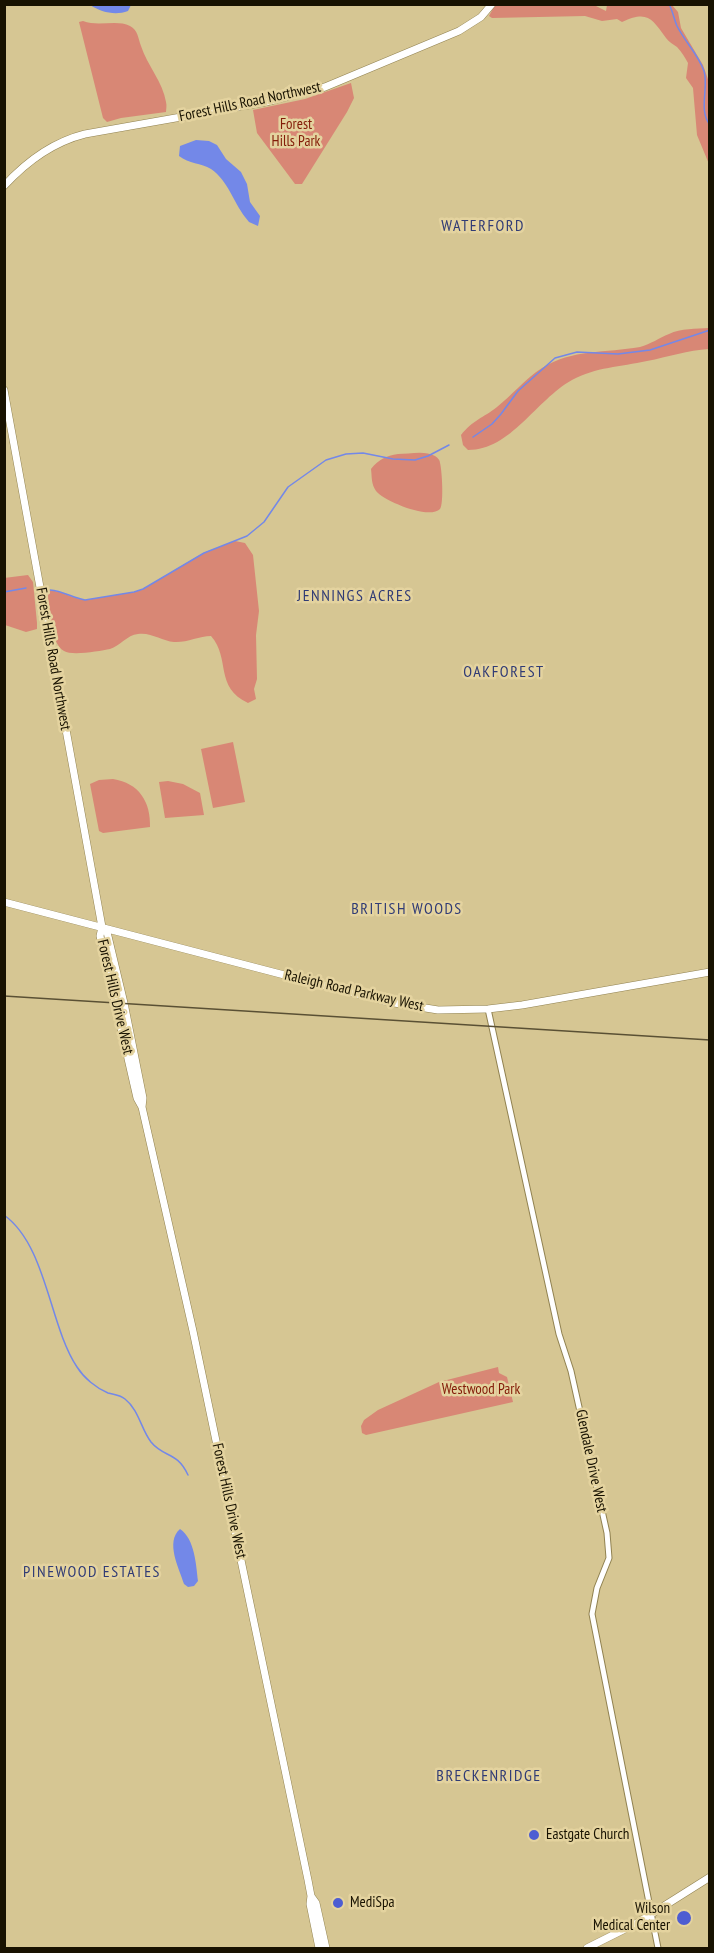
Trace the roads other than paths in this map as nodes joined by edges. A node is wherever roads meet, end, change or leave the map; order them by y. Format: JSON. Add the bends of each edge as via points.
{"nodes":[{"id":1,"x":492,"y":4,"type":"edge"},
{"id":2,"x":4,"y":186,"type":"edge"},
{"id":3,"x":4,"y":390,"type":"edge"},
{"id":4,"x":4,"y":902,"type":"edge"},
{"id":5,"x":102,"y":927,"type":"junction"},
{"id":6,"x":710,"y":972,"type":"edge"},
{"id":7,"x":488,"y":1009,"type":"junction"},
{"id":8,"x":710,"y":1877,"type":"edge"},
{"id":9,"x":311,"y":1896,"type":"junction"},
{"id":10,"x":651,"y":1914,"type":"junction"},
{"id":11,"x":319,"y":1948,"type":"edge"},
{"id":12,"x":326,"y":1948,"type":"edge"},
{"id":13,"x":587,"y":1948,"type":"edge"},
{"id":14,"x":657,"y":1948,"type":"edge"}],
"edges":[{"from":1,"to":2,"type":"main road","name":"Forest Hills Road Northwest","via":[[459,31],[325,87],[66,140],[32,160]]},
{"from":3,"to":5,"type":"main road","name":"Forest Hills Road Northwest"},
{"from":4,"to":5,"type":"main road","name":"Raleigh Road Parkway West"},
{"from":5,"to":7,"type":"main road","name":"Raleigh Road Parkway West","via":[[388,1002],[438,1010]]},
{"from":5,"to":9,"type":"main road","name":"Forest Hills Drive West","via":[[100,936],[193,1331]]},
{"from":6,"to":7,"type":"main road","name":"Raleigh Road Parkway West"},
{"from":7,"to":10,"type":"street","name":"Glendale Drive West","via":[[606,1533],[609,1558],[592,1614]]},
{"from":8,"to":10,"type":"main road"},
{"from":9,"to":11,"type":"main road","name":"Forest Hills Drive West"},
{"from":9,"to":12,"type":"main road","name":"Forest Hills Drive West"},
{"from":10,"to":13,"type":"main road"},
{"from":10,"to":14,"type":"street","name":"Glendale Drive West"}]}
